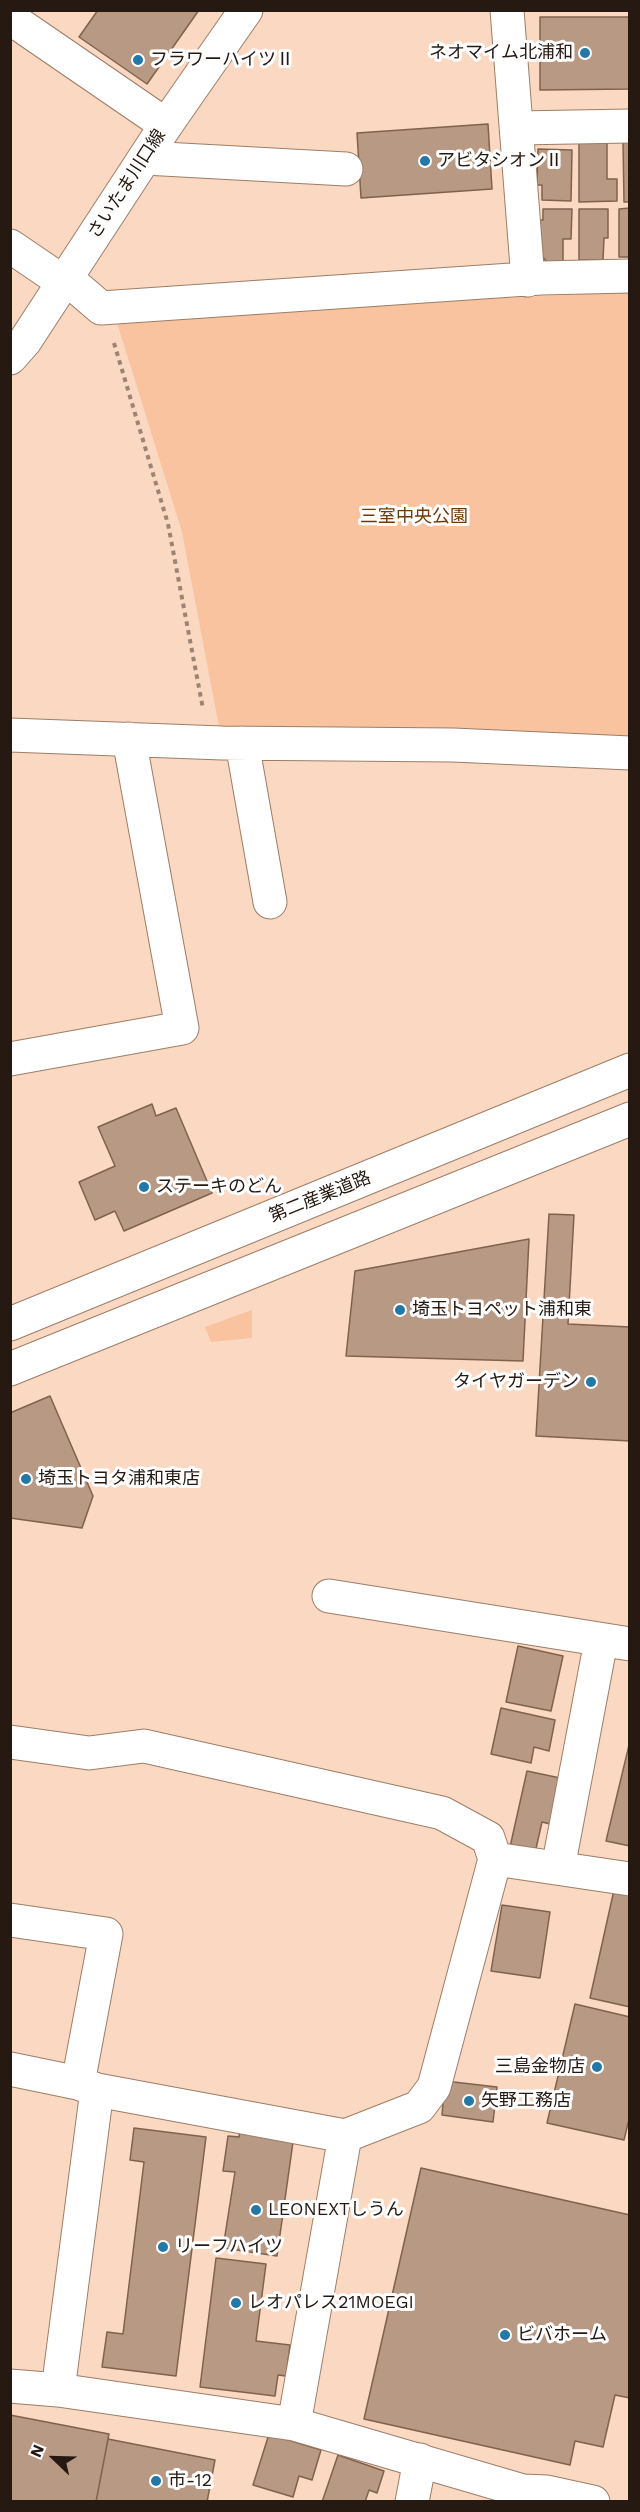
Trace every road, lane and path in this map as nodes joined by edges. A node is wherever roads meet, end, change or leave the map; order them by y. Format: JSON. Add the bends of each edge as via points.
{"nodes":[{"id":1,"x":246,"y":10,"type":"edge"},
{"id":2,"x":507,"y":10,"type":"edge"},
{"id":3,"x":10,"y":18,"type":"edge"},
{"id":4,"x":166,"y":125,"type":"junction"},
{"id":5,"x":630,"y":126,"type":"edge"},
{"id":6,"x":517,"y":128,"type":"junction"},
{"id":7,"x":145,"y":159,"type":"junction"},
{"id":8,"x":346,"y":169,"type":"dead end"},
{"id":9,"x":10,"y":246,"type":"edge"},
{"id":10,"x":630,"y":276,"type":"edge"},
{"id":11,"x":64,"y":280,"type":"junction"},
{"id":12,"x":528,"y":280,"type":"junction"},
{"id":13,"x":104,"y":308,"type":"junction"},
{"id":14,"x":10,"y":358,"type":"edge"},
{"id":15,"x":10,"y":735,"type":"edge"},
{"id":16,"x":129,"y":740,"type":"junction"},
{"id":17,"x":209,"y":742,"type":"junction"},
{"id":18,"x":242,"y":743,"type":"junction"},
{"id":19,"x":630,"y":753,"type":"edge"},
{"id":20,"x":270,"y":902,"type":"dead end"},
{"id":21,"x":10,"y":1059,"type":"edge"},
{"id":22,"x":630,"y":1070,"type":"edge"},
{"id":23,"x":630,"y":1119,"type":"edge"},
{"id":24,"x":10,"y":1324,"type":"edge"},
{"id":25,"x":10,"y":1370,"type":"edge"},
{"id":26,"x":330,"y":1596,"type":"dead end"},
{"id":27,"x":615,"y":1642,"type":"edge"},
{"id":28,"x":10,"y":1742,"type":"edge"},
{"id":29,"x":495,"y":1860,"type":"junction"},
{"id":30,"x":558,"y":1868,"type":"junction"},
{"id":31,"x":630,"y":1879,"type":"edge"},
{"id":32,"x":10,"y":1920,"type":"edge"},
{"id":33,"x":10,"y":2069,"type":"edge"},
{"id":34,"x":88,"y":2087,"type":"junction"},
{"id":35,"x":345,"y":2136,"type":"junction"},
{"id":36,"x":10,"y":2386,"type":"edge"},
{"id":37,"x":58,"y":2390,"type":"junction"},
{"id":38,"x":294,"y":2424,"type":"junction"},
{"id":39,"x":420,"y":2460,"type":"junction"},
{"id":40,"x":412,"y":2502,"type":"edge"},
{"id":41,"x":593,"y":2502,"type":"edge"}],
"edges":[{"from":1,"to":4,"type":"street","name":"さいたま川口線"},
{"from":2,"to":6,"type":"street"},
{"from":3,"to":4,"type":"street"},
{"from":4,"to":7,"type":"street","name":"さいたま川口線"},
{"from":5,"to":6,"type":"street"},
{"from":6,"to":12,"type":"street"},
{"from":7,"to":8,"type":"street"},
{"from":7,"to":11,"type":"street","name":"さいたま川口線"},
{"from":9,"to":11,"type":"street"},
{"from":10,"to":12,"type":"street"},
{"from":11,"to":13,"type":"street"},
{"from":11,"to":14,"type":"street","name":"さいたま川口線"},
{"from":12,"to":13,"type":"street"},
{"from":13,"to":17,"type":"path","via":[[168,524]]},
{"from":15,"to":16,"type":"street"},
{"from":16,"to":17,"type":"street"},
{"from":16,"to":21,"type":"street","via":[[182,1028]]},
{"from":17,"to":18,"type":"street"},
{"from":18,"to":19,"type":"street","via":[[453,745]]},
{"from":18,"to":20,"type":"street"},
{"from":22,"to":24,"type":"street","name":"第二産業道路"},
{"from":23,"to":25,"type":"street"},
{"from":26,"to":27,"type":"street"},
{"from":27,"to":30,"type":"street"},
{"from":28,"to":29,"type":"street","via":[[89,1753],[144,1746],[442,1813],[489,1838]]},
{"from":29,"to":30,"type":"street"},
{"from":29,"to":35,"type":"street","via":[[434,2087],[419,2107]]},
{"from":30,"to":31,"type":"street"},
{"from":32,"to":34,"type":"street","via":[[106,1934]]},
{"from":33,"to":34,"type":"street"},
{"from":34,"to":35,"type":"street"},
{"from":34,"to":37,"type":"street"},
{"from":35,"to":38,"type":"street"},
{"from":36,"to":37,"type":"street"},
{"from":37,"to":38,"type":"street"},
{"from":38,"to":39,"type":"street"},
{"from":39,"to":40,"type":"street"},
{"from":39,"to":41,"type":"street","via":[[523,2491]]}]}
